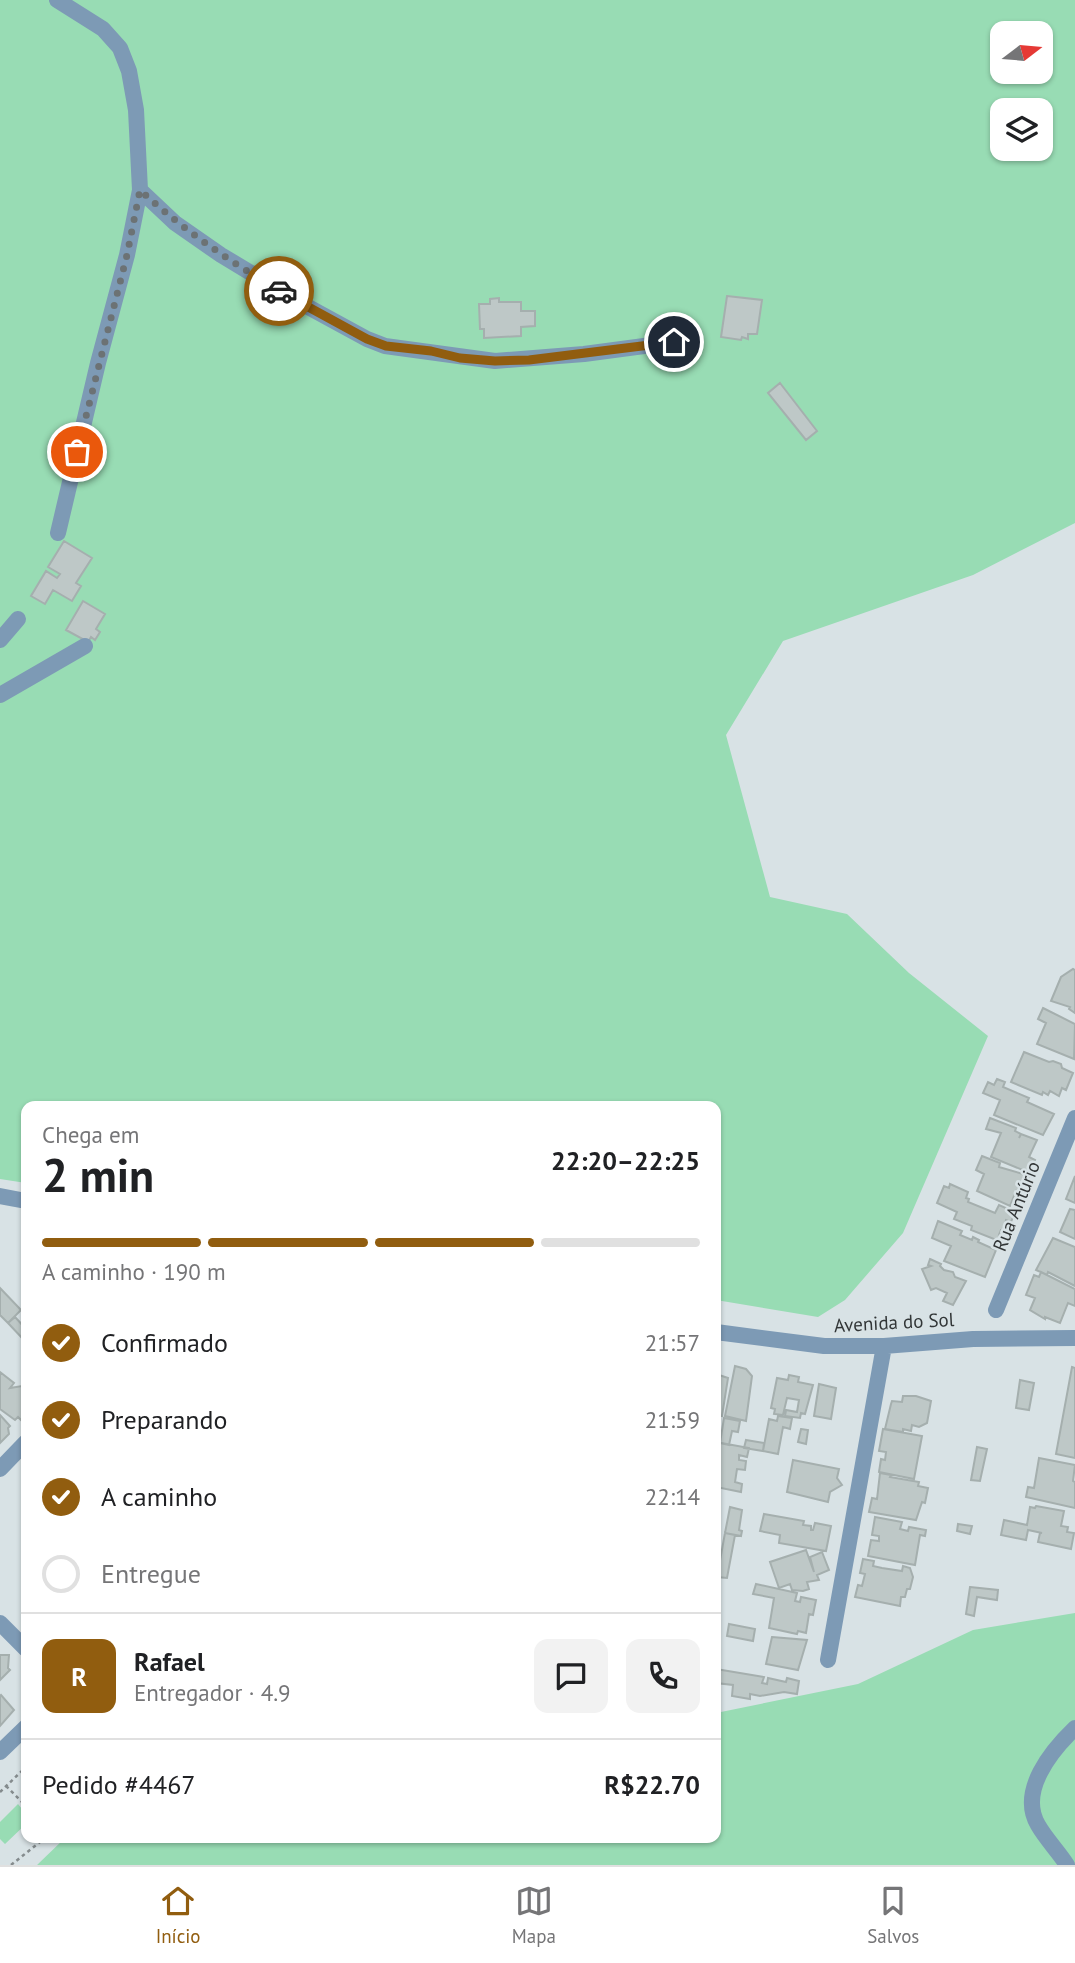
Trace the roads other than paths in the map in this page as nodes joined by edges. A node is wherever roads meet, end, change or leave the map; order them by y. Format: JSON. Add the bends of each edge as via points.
{"nodes":[{"id":1,"x":57,"y":0,"type":"edge"},
{"id":2,"x":140,"y":190,"type":"junction"},
{"id":3,"x":674,"y":342,"type":"dead end"},
{"id":4,"x":58,"y":533,"type":"dead end"},
{"id":5,"x":18,"y":619,"type":"dead end"},
{"id":6,"x":0,"y":640,"type":"edge"},
{"id":7,"x":85,"y":646,"type":"dead end"},
{"id":8,"x":0,"y":695,"type":"edge"},
{"id":9,"x":1075,"y":1118,"type":"edge"},
{"id":10,"x":0,"y":1196,"type":"edge"},
{"id":11,"x":21,"y":1200,"type":"edge"},
{"id":12,"x":996,"y":1310,"type":"dead end"},
{"id":13,"x":721,"y":1333,"type":"edge"},
{"id":14,"x":1075,"y":1338,"type":"edge"},
{"id":15,"x":884,"y":1346,"type":"junction"},
{"id":16,"x":21,"y":1447,"type":"edge"},
{"id":17,"x":0,"y":1469,"type":"edge"},
{"id":18,"x":0,"y":1623,"type":"edge"},
{"id":19,"x":21,"y":1644,"type":"edge"},
{"id":20,"x":828,"y":1660,"type":"dead end"},
{"id":21,"x":1075,"y":1728,"type":"edge"},
{"id":22,"x":21,"y":1732,"type":"edge"},
{"id":23,"x":0,"y":1752,"type":"edge"},
{"id":24,"x":1067,"y":1865,"type":"edge"}],
"edges":[{"from":1,"to":2,"type":"street","via":[[103,29],[120,48],[136,110]]},
{"from":2,"to":3,"type":"street","via":[[221,255],[386,346],[495,361]]},
{"from":2,"to":4,"type":"street"},
{"from":5,"to":6,"type":"street"},
{"from":7,"to":8,"type":"street"},
{"from":9,"to":12,"type":"street","name":"Rua Antúrio"},
{"from":10,"to":11,"type":"street"},
{"from":13,"to":15,"type":"street","name":"Avenida do Sol","via":[[824,1346]]},
{"from":14,"to":15,"type":"street","name":"Avenida do Sol"},
{"from":15,"to":20,"type":"street"},
{"from":16,"to":17,"type":"street"},
{"from":18,"to":19,"type":"street"},
{"from":21,"to":24,"type":"street","via":[[1057,1745],[1033,1795],[1037,1823]]},
{"from":22,"to":23,"type":"street"}]}
